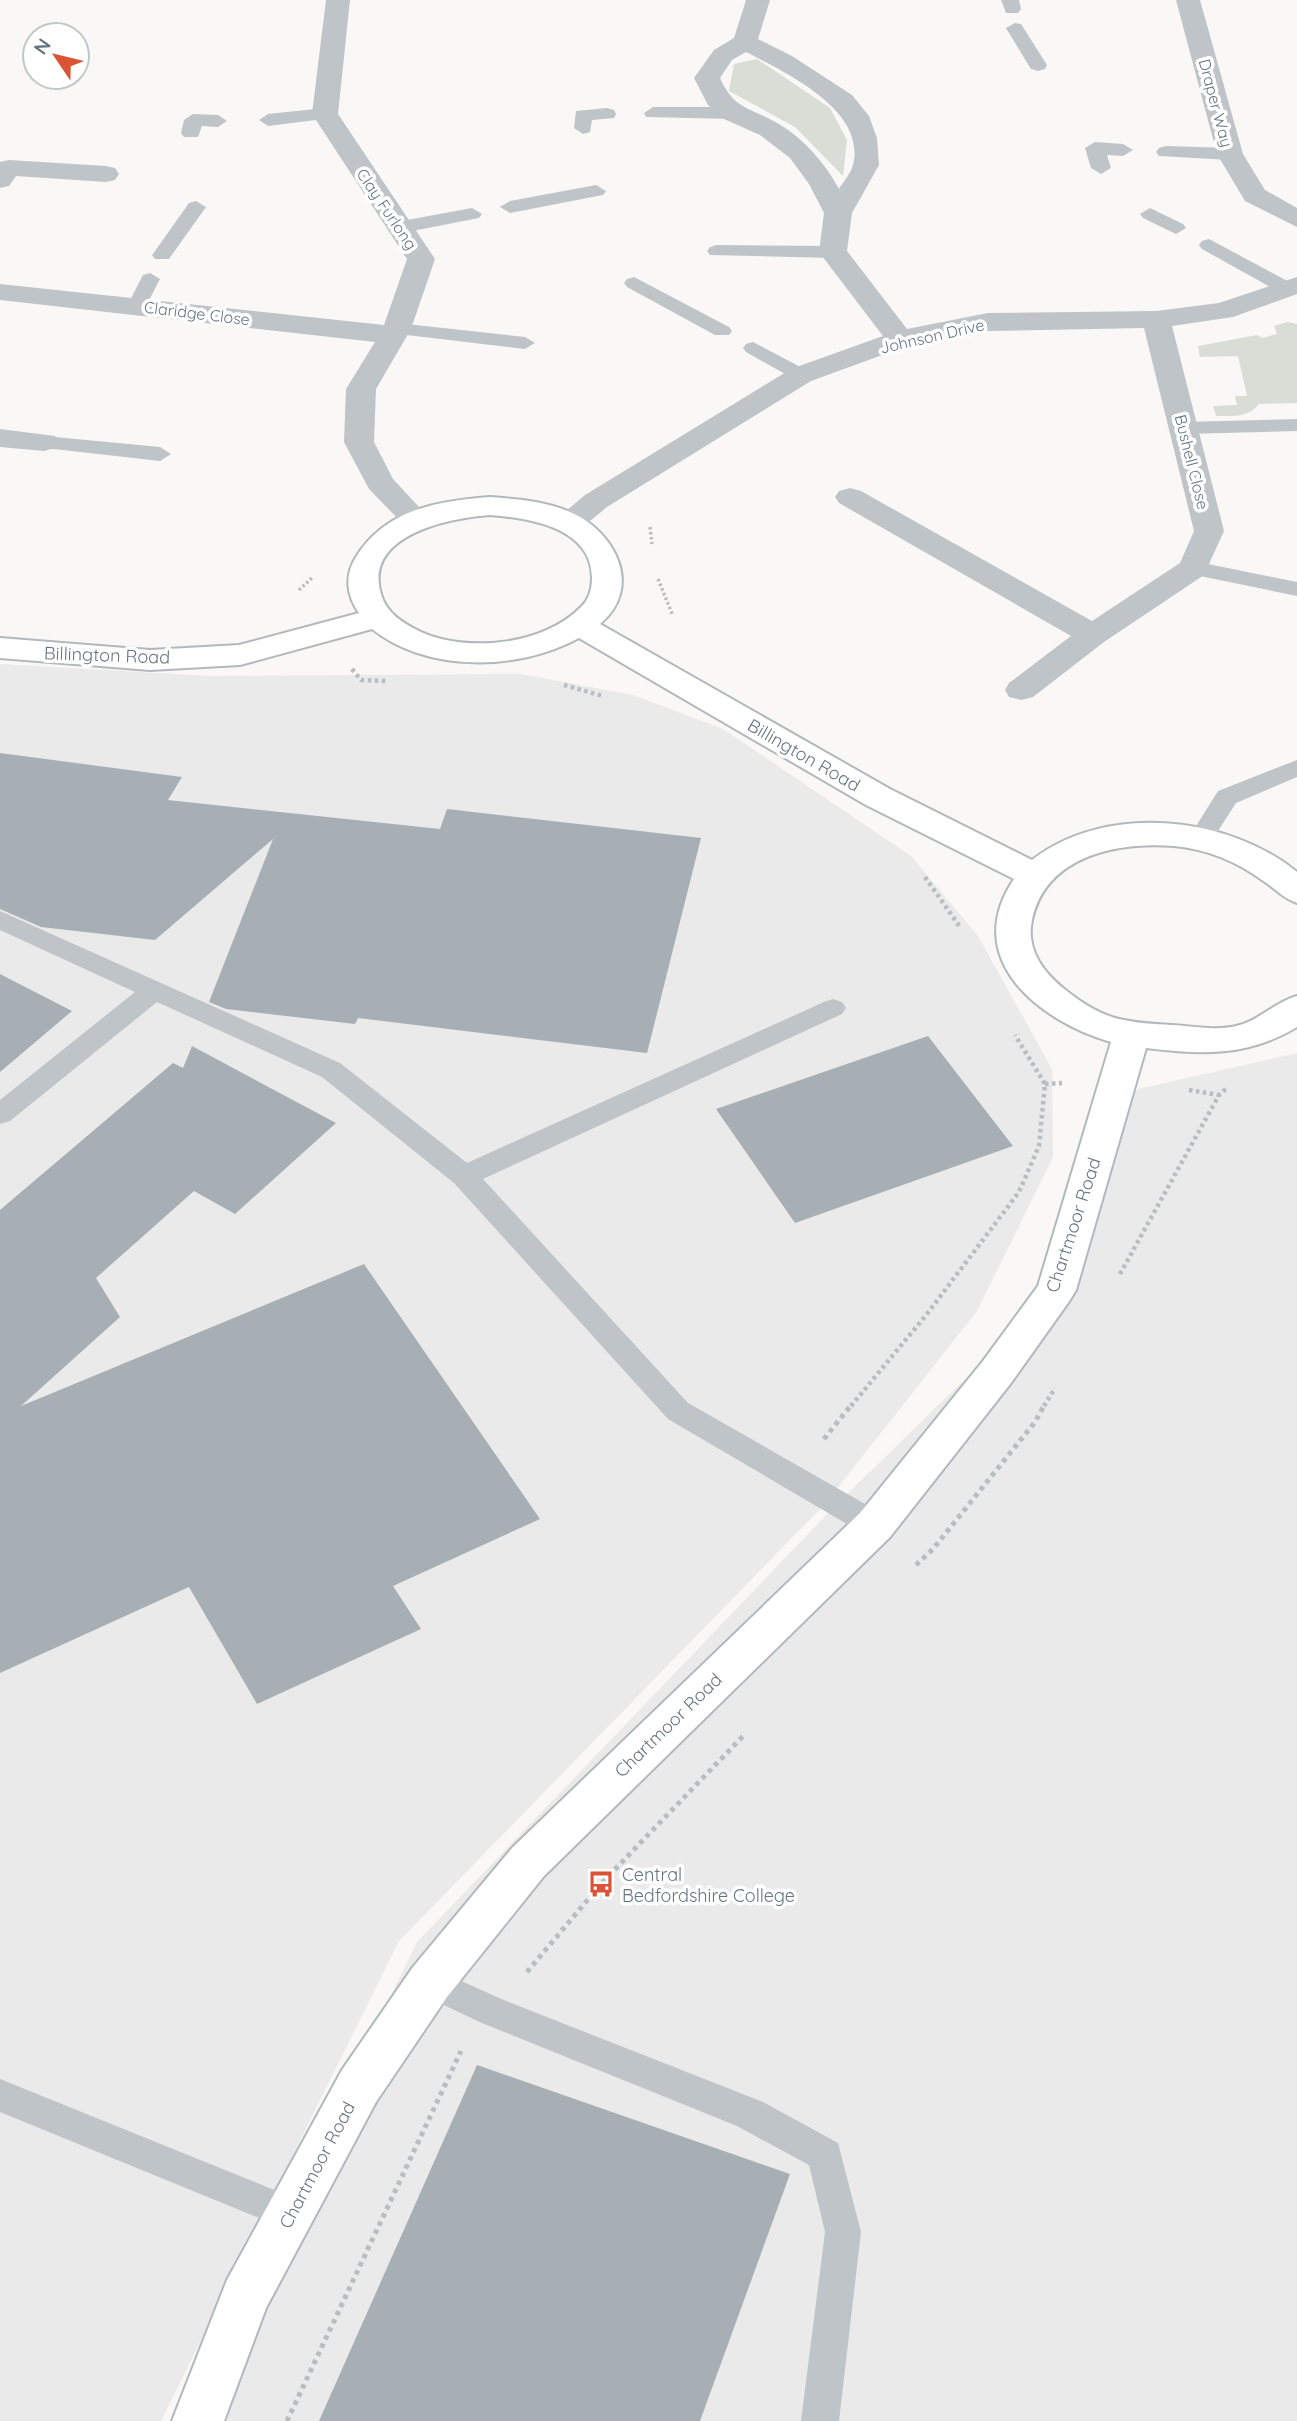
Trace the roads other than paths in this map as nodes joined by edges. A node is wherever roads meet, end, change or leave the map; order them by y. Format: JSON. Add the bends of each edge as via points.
{"nodes":[{"id":1,"x":338,"y":0,"type":"edge"},
{"id":2,"x":758,"y":0,"type":"edge"},
{"id":3,"x":1188,"y":0,"type":"edge"},
{"id":4,"x":1015,"y":28,"type":"dead end"},
{"id":5,"x":745,"y":42,"type":"junction"},
{"id":6,"x":1038,"y":65,"type":"dead end"},
{"id":7,"x":653,"y":113,"type":"dead end"},
{"id":8,"x":733,"y":113,"type":"junction"},
{"id":9,"x":325,"y":114,"type":"junction"},
{"id":10,"x":607,"y":114,"type":"dead end"},
{"id":11,"x":268,"y":120,"type":"dead end"},
{"id":12,"x":218,"y":121,"type":"dead end"},
{"id":13,"x":583,"y":128,"type":"dead end"},
{"id":14,"x":191,"y":133,"type":"dead end"},
{"id":15,"x":1123,"y":150,"type":"dead end"},
{"id":16,"x":1166,"y":152,"type":"dead end"},
{"id":17,"x":1230,"y":155,"type":"junction"},
{"id":18,"x":1101,"y":168,"type":"dead end"},
{"id":19,"x":107,"y":174,"type":"dead end"},
{"id":20,"x":0,"y":180,"type":"edge"},
{"id":21,"x":596,"y":191,"type":"dead end"},
{"id":22,"x":196,"y":206,"type":"dead end"},
{"id":23,"x":510,"y":207,"type":"dead end"},
{"id":24,"x":838,"y":213,"type":"junction"},
{"id":25,"x":472,"y":214,"type":"dead end"},
{"id":26,"x":1150,"y":214,"type":"dead end"},
{"id":27,"x":1297,"y":219,"type":"edge"},
{"id":28,"x":402,"y":227,"type":"junction"},
{"id":29,"x":1176,"y":228,"type":"dead end"},
{"id":30,"x":1209,"y":245,"type":"dead end"},
{"id":31,"x":716,"y":251,"type":"dead end"},
{"id":32,"x":833,"y":252,"type":"junction"},
{"id":33,"x":162,"y":255,"type":"dead end"},
{"id":34,"x":150,"y":279,"type":"dead end"},
{"id":35,"x":634,"y":282,"type":"dead end"},
{"id":36,"x":1293,"y":287,"type":"edge"},
{"id":37,"x":0,"y":292,"type":"edge"},
{"id":38,"x":137,"y":306,"type":"junction"},
{"id":39,"x":1156,"y":319,"type":"junction"},
{"id":40,"x":722,"y":331,"type":"dead end"},
{"id":41,"x":395,"y":332,"type":"junction"},
{"id":42,"x":900,"y":340,"type":"junction"},
{"id":43,"x":524,"y":342,"type":"dead end"},
{"id":44,"x":753,"y":348,"type":"dead end"},
{"id":45,"x":802,"y":375,"type":"junction"},
{"id":46,"x":1297,"y":425,"type":"edge"},
{"id":47,"x":1184,"y":428,"type":"junction"},
{"id":48,"x":0,"y":438,"type":"edge"},
{"id":49,"x":44,"y":442,"type":"joint"},
{"id":50,"x":160,"y":454,"type":"dead end"},
{"id":51,"x":850,"y":497,"type":"dead end"},
{"id":52,"x":416,"y":520,"type":"junction"},
{"id":53,"x":568,"y":522,"type":"junction"},
{"id":54,"x":1193,"y":568,"type":"junction"},
{"id":55,"x":1297,"y":589,"type":"edge"},
{"id":56,"x":378,"y":618,"type":"junction"},
{"id":57,"x":579,"y":625,"type":"junction"},
{"id":58,"x":1093,"y":635,"type":"junction"},
{"id":59,"x":0,"y":648,"type":"edge"},
{"id":60,"x":1021,"y":690,"type":"dead end"},
{"id":61,"x":1297,"y":768,"type":"edge"},
{"id":62,"x":1200,"y":839,"type":"junction"},
{"id":63,"x":1034,"y":875,"type":"junction"},
{"id":64,"x":1297,"y":891,"type":"edge"},
{"id":65,"x":0,"y":920,"type":"edge"},
{"id":66,"x":155,"y":990,"type":"junction"},
{"id":67,"x":833,"y":1008,"type":"dead end"},
{"id":68,"x":1297,"y":1008,"type":"edge"},
{"id":69,"x":1131,"y":1036,"type":"junction"},
{"id":70,"x":0,"y":1114,"type":"edge"},
{"id":71,"x":464,"y":1175,"type":"junction"},
{"id":72,"x":875,"y":1525,"type":"junction"},
{"id":73,"x":430,"y":1982,"type":"junction"},
{"id":74,"x":0,"y":2095,"type":"edge"},
{"id":75,"x":291,"y":2214,"type":"junction"},
{"id":76,"x":198,"y":2421,"type":"edge"},
{"id":77,"x":820,"y":2421,"type":"edge"}],
"edges":[{"from":1,"to":9,"type":"street"},
{"from":2,"to":5,"type":"street"},
{"from":3,"to":17,"type":"street","name":"Draper Way"},
{"from":4,"to":6,"type":"lane"},
{"from":5,"to":8,"type":"street","via":[[723,55],[707,78],[717,100]]},
{"from":5,"to":24,"type":"street","via":[[844,100],[856,116],[864,138],[866,166]]},
{"from":7,"to":8,"type":"lane"},
{"from":8,"to":24,"type":"street","via":[[769,129],[799,152]]},
{"from":9,"to":11,"type":"lane"},
{"from":9,"to":28,"type":"street","name":"Clay Furlong"},
{"from":10,"to":13,"type":"lane","via":[[583,115]]},
{"from":12,"to":14,"type":"lane","via":[[193,120]]},
{"from":15,"to":18,"type":"lane","via":[[1095,148]]},
{"from":16,"to":17,"type":"lane"},
{"from":17,"to":27,"type":"street","name":"Draper Way","via":[[1255,195]]},
{"from":19,"to":20,"type":"street","via":[[9,169]]},
{"from":21,"to":23,"type":"lane"},
{"from":22,"to":33,"type":"lane"},
{"from":24,"to":32,"type":"street"},
{"from":25,"to":28,"type":"lane"},
{"from":26,"to":29,"type":"lane"},
{"from":28,"to":41,"type":"street","name":"Clay Furlong","via":[[421,258]]},
{"from":30,"to":36,"type":"lane"},
{"from":31,"to":32,"type":"lane"},
{"from":32,"to":42,"type":"street"},
{"from":34,"to":38,"type":"lane"},
{"from":35,"to":40,"type":"lane"},
{"from":36,"to":39,"type":"street","name":"Johnson Drive","via":[[1223,311]]},
{"from":37,"to":38,"type":"street","name":"Claridge Close"},
{"from":38,"to":41,"type":"street","name":"Claridge Close"},
{"from":39,"to":42,"type":"street","name":"Johnson Drive","via":[[988,322]]},
{"from":39,"to":47,"type":"street","name":"Bushell Close"},
{"from":41,"to":43,"type":"lane"},
{"from":41,"to":52,"type":"street","name":"Clay Furlong","via":[[361,389],[359,442],[380,484]]},
{"from":42,"to":45,"type":"street","name":"Johnson Drive"},
{"from":44,"to":45,"type":"lane"},
{"from":45,"to":53,"type":"street","name":"Johnson Drive"},
{"from":46,"to":47,"type":"lane"},
{"from":47,"to":54,"type":"street","name":"Bushell Close","via":[[1209,531]]},
{"from":48,"to":49,"type":"street"},
{"from":49,"to":50,"type":"lane"},
{"from":51,"to":58,"type":"street"},
{"from":52,"to":53,"type":"street","via":[[452,509],[490,506],[527,509]]},
{"from":52,"to":56,"type":"street","via":[[380,544],[362,576],[365,597]]},
{"from":53,"to":57,"type":"street","via":[[592,539],[606,559],[609,583],[600,605]]},
{"from":54,"to":55,"type":"lane"},
{"from":54,"to":58,"type":"street"},
{"from":56,"to":57,"type":"street","via":[[402,635],[435,647],[473,652],[512,650],[549,641]]},
{"from":56,"to":59,"type":"street","name":"Billington Road","via":[[240,654],[150,660]]},
{"from":57,"to":63,"type":"street","name":"Billington Road","via":[[878,797]]},
{"from":58,"to":60,"type":"street"},
{"from":61,"to":62,"type":"lane","via":[[1227,797]]},
{"from":62,"to":63,"type":"street","via":[[1158,835],[1106,839],[1065,853]]},
{"from":62,"to":64,"type":"street","via":[[1245,853],[1283,876]]},
{"from":63,"to":69,"type":"street","via":[[1014,908],[1012,944],[1031,981],[1068,1013]]},
{"from":65,"to":66,"type":"lane"},
{"from":66,"to":70,"type":"lane"},
{"from":66,"to":71,"type":"lane","via":[[331,1070]]},
{"from":67,"to":71,"type":"lane"},
{"from":68,"to":69,"type":"street","via":[[1290,1016],[1239,1039]]},
{"from":69,"to":72,"type":"street","name":"Chartmoor Road","via":[[1056,1290]]},
{"from":71,"to":72,"type":"lane","via":[[678,1410]]},
{"from":72,"to":73,"type":"street","name":"Chartmoor Road","via":[[528,1862]]},
{"from":73,"to":75,"type":"street","name":"Chartmoor Road","via":[[359,2086]]},
{"from":73,"to":77,"type":"lane","via":[[750,2114],[825,2155],[843,2232]]},
{"from":74,"to":75,"type":"lane"},
{"from":75,"to":76,"type":"street","name":"Chartmoor Road","via":[[245,2297]]}]}
